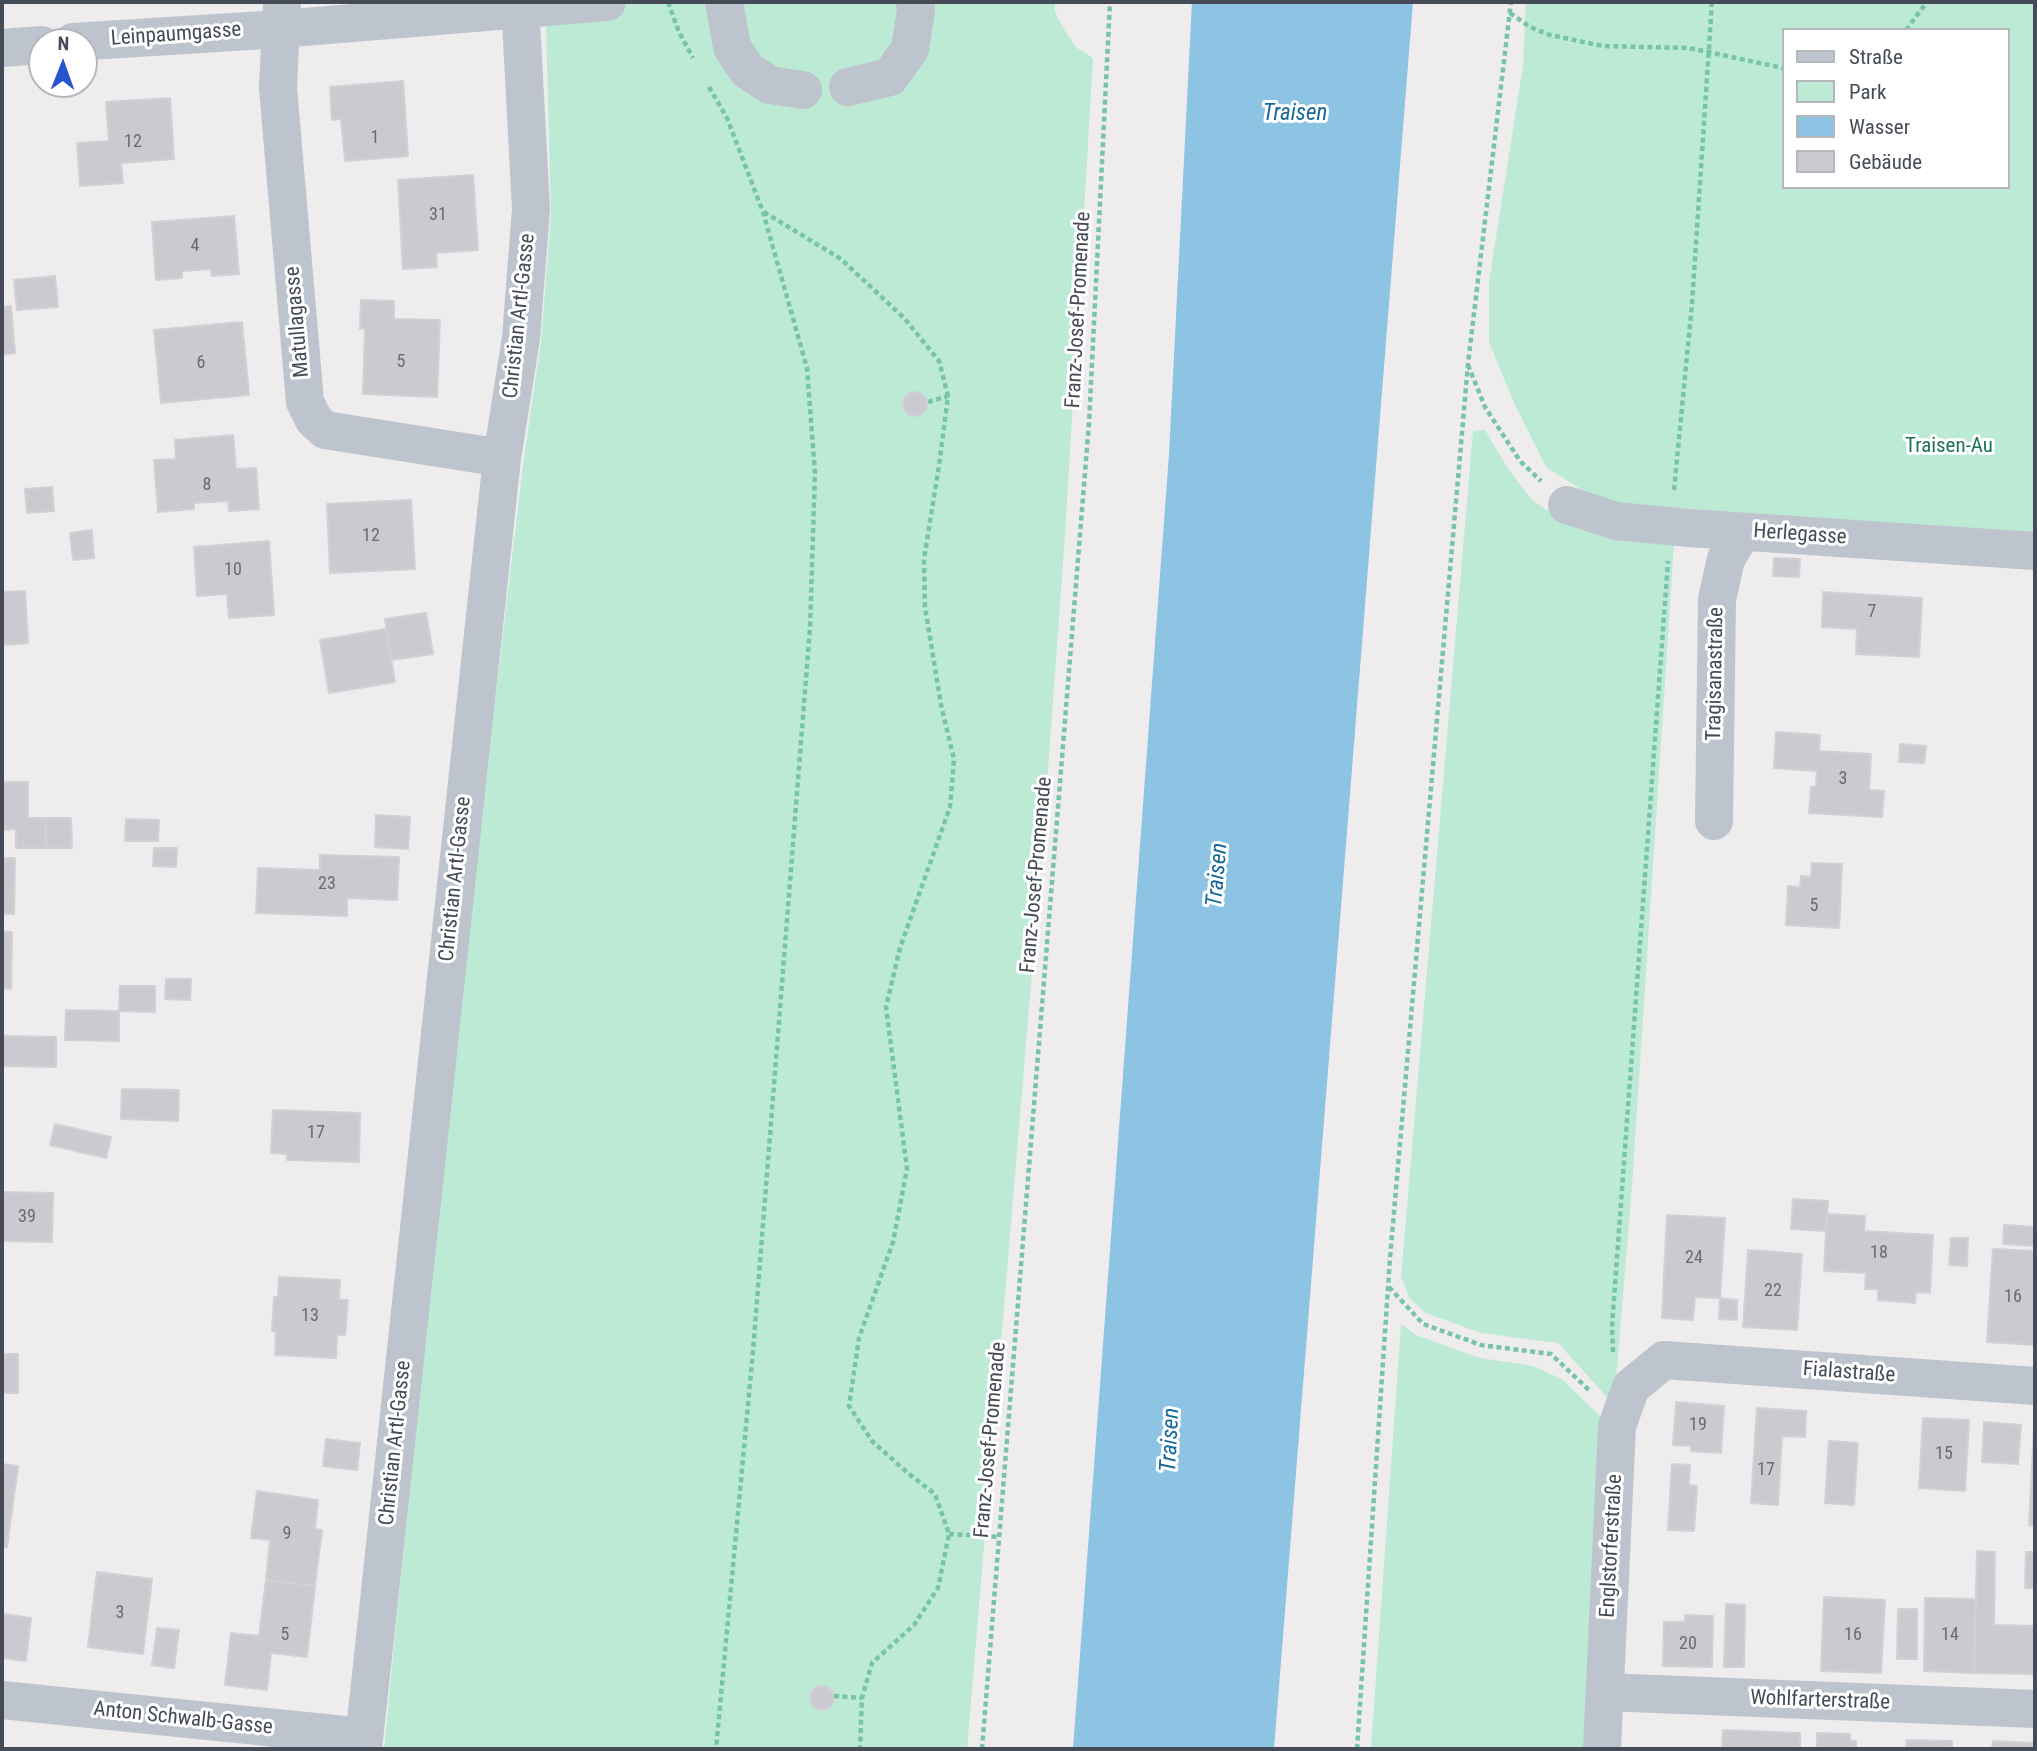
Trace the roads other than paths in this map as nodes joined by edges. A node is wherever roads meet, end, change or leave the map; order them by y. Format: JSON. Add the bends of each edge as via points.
{"nodes":[{"id":1,"x":607,"y":2,"type":"edge"},
{"id":2,"x":724,"y":2,"type":"edge"},
{"id":3,"x":915,"y":2,"type":"edge"},
{"id":4,"x":520,"y":5,"type":"edge"},
{"id":5,"x":281,"y":15,"type":"edge"},
{"id":6,"x":98,"y":39,"type":"edge"},
{"id":7,"x":28,"y":45,"type":"edge"},
{"id":8,"x":2,"y":48,"type":"edge"},
{"id":9,"x":848,"y":87,"type":"dead end"},
{"id":10,"x":803,"y":90,"type":"dead end"},
{"id":11,"x":502,"y":458,"type":"junction"},
{"id":12,"x":1567,"y":505,"type":"road end"},
{"id":13,"x":1742,"y":532,"type":"junction"},
{"id":14,"x":2035,"y":551,"type":"edge"},
{"id":15,"x":1713,"y":821,"type":"dead end"},
{"id":16,"x":1664,"y":1360,"type":"joint"},
{"id":17,"x":2035,"y":1386,"type":"edge"},
{"id":18,"x":1605,"y":1692,"type":"junction"},
{"id":19,"x":2,"y":1700,"type":"edge"},
{"id":20,"x":2035,"y":1709,"type":"edge"},
{"id":21,"x":364,"y":1743,"type":"edge"},
{"id":22,"x":1601,"y":1749,"type":"edge"}],
"edges":[{"from":1,"to":4,"type":"street","name":"Leinpaumgasse"},
{"from":2,"to":10,"type":"street","via":[[732,47],[747,70],[770,85]]},
{"from":3,"to":9,"type":"street","via":[[910,49],[890,77]]},
{"from":4,"to":5,"type":"street","name":"Leinpaumgasse"},
{"from":4,"to":11,"type":"street","name":"Christian Artl-Gasse","via":[[531,209],[521,338]]},
{"from":5,"to":6,"type":"street","name":"Leinpaumgasse"},
{"from":5,"to":11,"type":"street","name":"Matullagasse","via":[[278,88],[305,402],[325,430]]},
{"from":7,"to":8,"type":"street"},
{"from":11,"to":21,"type":"street","name":"Christian Artl-Gasse"},
{"from":12,"to":13,"type":"street","name":"Herlegasse","via":[[1616,521]]},
{"from":13,"to":14,"type":"street","name":"Herlegasse"},
{"from":13,"to":15,"type":"street","name":"Tragisanastraße","via":[[1726,559],[1717,599]]},
{"from":16,"to":17,"type":"street","name":"Fialastraße"},
{"from":16,"to":18,"type":"street","name":"Englstorferstraße","via":[[1631,1387],[1617,1426]]},
{"from":18,"to":20,"type":"street","name":"Wohlfarterstraße"},
{"from":18,"to":22,"type":"street","name":"Englstorferstraße"},
{"from":19,"to":21,"type":"street","name":"Anton Schwalb-Gasse"}]}
